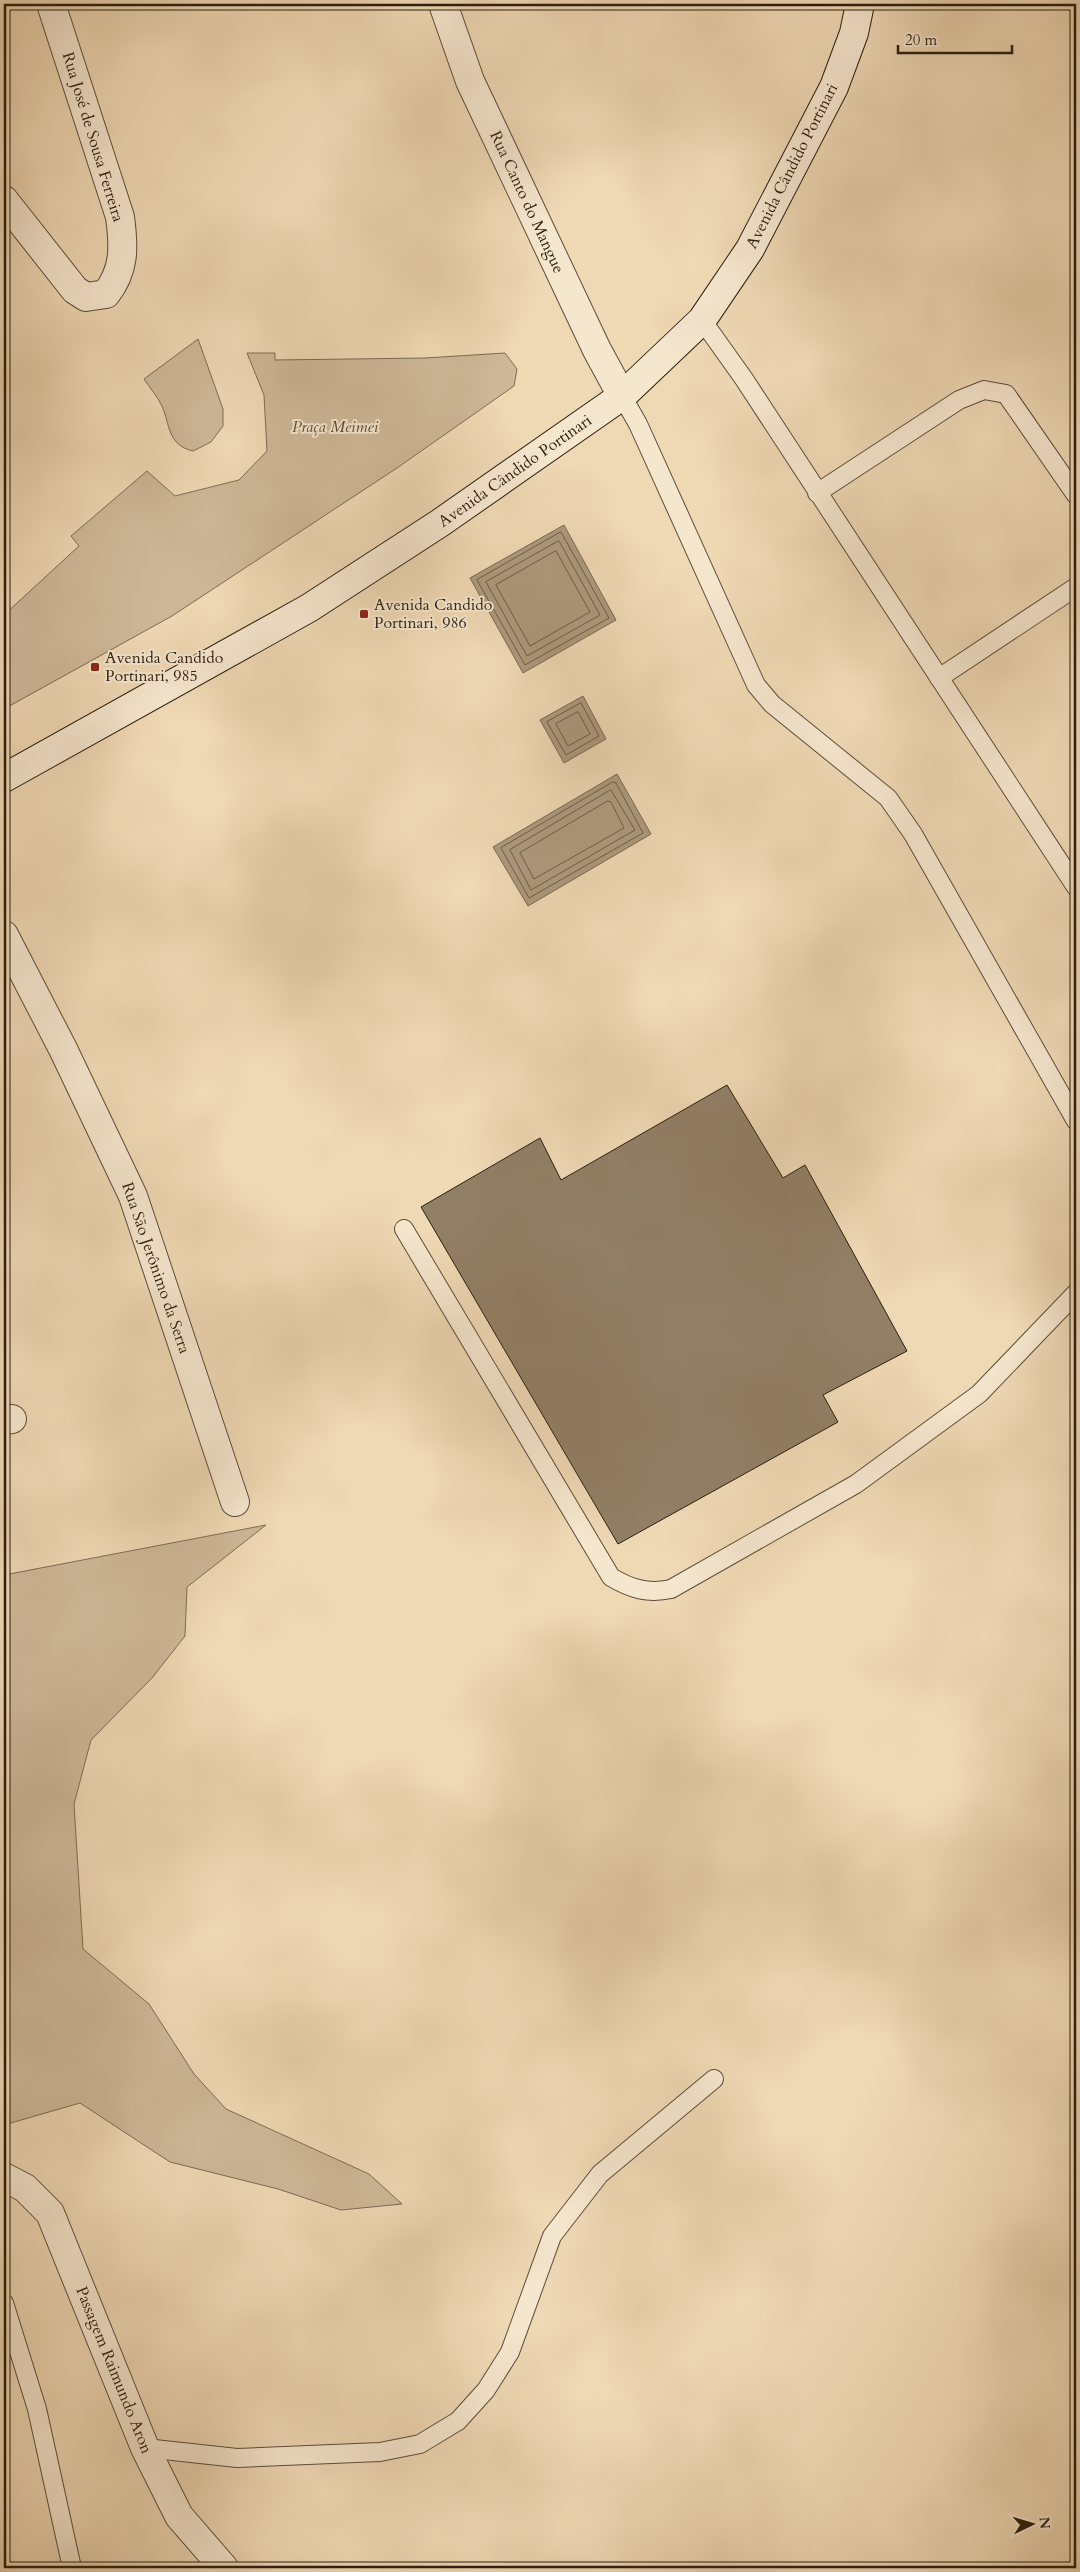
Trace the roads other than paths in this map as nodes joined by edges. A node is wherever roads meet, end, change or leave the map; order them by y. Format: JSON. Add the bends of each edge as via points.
{"nodes":[{"id":1,"x":51,"y":4,"type":"edge"},
{"id":2,"x":443,"y":4,"type":"edge"},
{"id":3,"x":860,"y":4,"type":"edge"},
{"id":4,"x":4,"y":200,"type":"edge"},
{"id":5,"x":702,"y":320,"type":"junction"},
{"id":6,"x":622,"y":396,"type":"junction"},
{"id":7,"x":817,"y":492,"type":"junction"},
{"id":8,"x":1076,"y":495,"type":"edge"},
{"id":9,"x":1076,"y":587,"type":"edge"},
{"id":10,"x":939,"y":678,"type":"junction"},
{"id":11,"x":4,"y":778,"type":"edge"},
{"id":12,"x":1076,"y":887,"type":"edge"},
{"id":13,"x":4,"y":934,"type":"edge"},
{"id":14,"x":1076,"y":1121,"type":"edge"},
{"id":15,"x":404,"y":1229,"type":"dead end"},
{"id":16,"x":1076,"y":1293,"type":"edge"},
{"id":17,"x":235,"y":1502,"type":"dead end"},
{"id":18,"x":714,"y":2078,"type":"dead end"},
{"id":19,"x":4,"y":2177,"type":"edge"},
{"id":20,"x":4,"y":2303,"type":"edge"},
{"id":21,"x":145,"y":2448,"type":"junction"},
{"id":22,"x":72,"y":2568,"type":"edge"},
{"id":23,"x":224,"y":2568,"type":"edge"}],
"edges":[{"from":1,"to":4,"type":"street","name":"Rua José de Sousa Ferreira","via":[[120,217],[124,247],[122,266],[106,294],[86,297],[76,290]]},
{"from":2,"to":6,"type":"street","name":"Rua Canto do Mangue","via":[[470,81],[597,350]]},
{"from":3,"to":5,"type":"street","name":"Avenida Cândido Portinari","via":[[854,33],[834,87],[796,164],[750,249]]},
{"from":5,"to":6,"type":"street","name":"Avenida Cândido Portinari"},
{"from":5,"to":7,"type":"lane"},
{"from":6,"to":11,"type":"street","name":"Avenida Cândido Portinari","via":[[440,523],[309,608]]},
{"from":6,"to":14,"type":"lane","via":[[638,424],[756,685],[772,704],[888,798],[913,834]]},
{"from":7,"to":8,"type":"lane","via":[[959,400],[984,390],[1006,394]]},
{"from":7,"to":10,"type":"lane"},
{"from":9,"to":10,"type":"lane"},
{"from":10,"to":12,"type":"lane"},
{"from":13,"to":17,"type":"street","name":"Rua São Jerônimo da Serra","via":[[133,1196]]},
{"from":15,"to":16,"type":"lane","via":[[612,1577],[628,1587],[647,1591],[671,1589],[856,1484],[979,1394]]},
{"from":18,"to":21,"type":"lane","via":[[600,2174],[552,2236],[510,2352],[486,2390],[458,2421],[420,2444],[380,2452],[237,2458]]},
{"from":19,"to":21,"type":"street","name":"Passagem Raimundo Aron","via":[[25,2188],[50,2212]]},
{"from":20,"to":22,"type":"lane","via":[[37,2409]]},
{"from":21,"to":23,"type":"street","name":"Passagem Raimundo Aron","via":[[179,2516]]}]}
